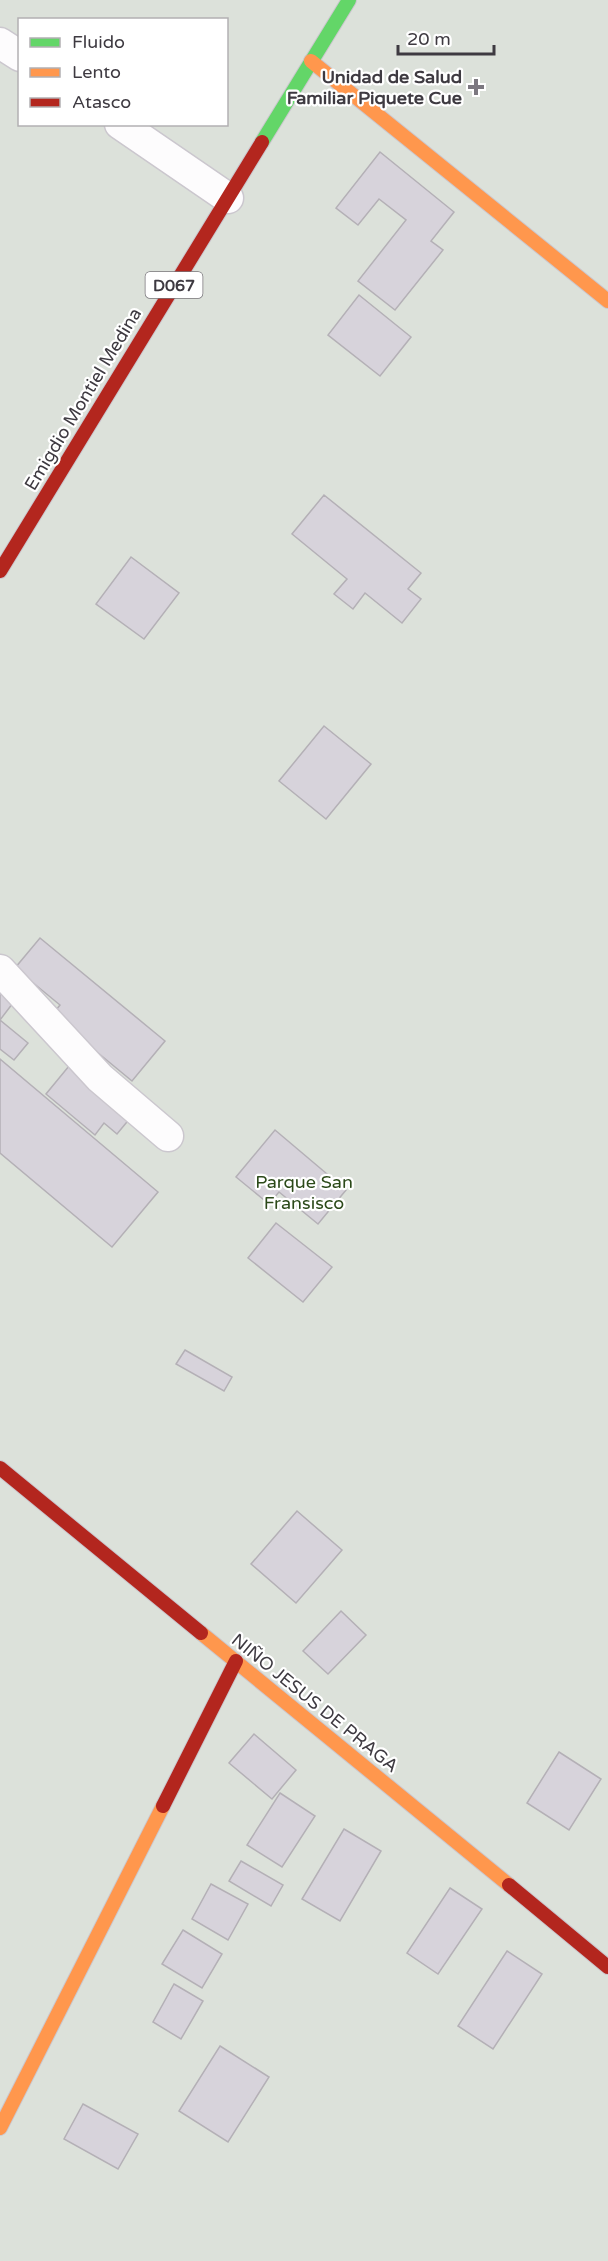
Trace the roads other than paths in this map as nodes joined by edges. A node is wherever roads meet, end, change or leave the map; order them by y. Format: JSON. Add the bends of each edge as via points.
{"nodes":[{"id":1,"x":349,"y":0,"type":"edge"},
{"id":2,"x":0,"y":43,"type":"edge"},
{"id":3,"x":18,"y":55,"type":"edge"},
{"id":4,"x":311,"y":61,"type":"junction"},
{"id":5,"x":123,"y":126,"type":"edge"},
{"id":6,"x":228,"y":198,"type":"junction"},
{"id":7,"x":608,"y":301,"type":"edge"},
{"id":8,"x":0,"y":571,"type":"edge"},
{"id":9,"x":0,"y":970,"type":"edge"},
{"id":10,"x":168,"y":1136,"type":"dead end"},
{"id":11,"x":0,"y":1468,"type":"edge"},
{"id":12,"x":236,"y":1661,"type":"junction"},
{"id":13,"x":608,"y":1967,"type":"edge"},
{"id":14,"x":0,"y":2128,"type":"edge"}],
"edges":[{"from":1,"to":4,"type":"street","name":"Emigdio Montiel Medina","number":"D067"},
{"from":2,"to":3,"type":"street"},
{"from":4,"to":6,"type":"street","name":"Emigdio Montiel Medina","number":"D067"},
{"from":4,"to":7,"type":"street"},
{"from":5,"to":6,"type":"street"},
{"from":6,"to":8,"type":"street","name":"Emigdio Montiel Medina","number":"D067"},
{"from":9,"to":10,"type":"street","via":[[100,1078]]},
{"from":11,"to":12,"type":"street","name":"NIÑO JESUS DE PRAGA"},
{"from":12,"to":13,"type":"street","name":"NIÑO JESUS DE PRAGA"},
{"from":12,"to":14,"type":"street"}]}
